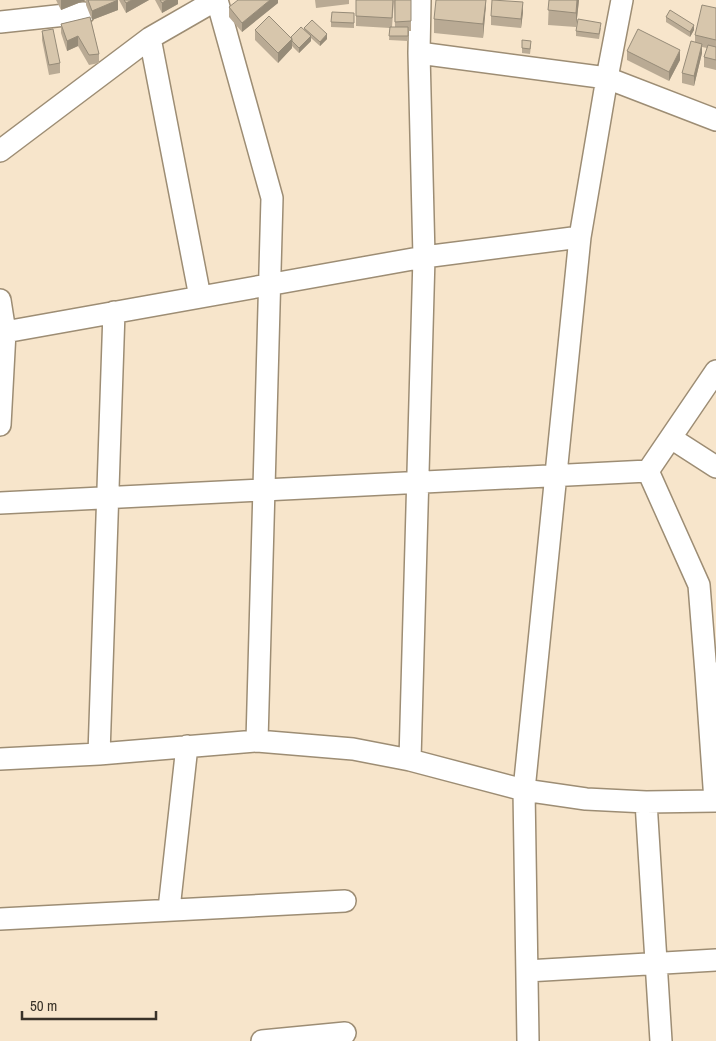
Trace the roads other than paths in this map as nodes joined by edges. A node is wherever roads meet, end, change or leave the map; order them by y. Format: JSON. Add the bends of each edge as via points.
{"nodes":[{"id":1,"x":216,"y":0,"type":"edge"},
{"id":2,"x":420,"y":0,"type":"edge"},
{"id":3,"x":622,"y":0,"type":"edge"},
{"id":4,"x":56,"y":8,"type":"edge"},
{"id":5,"x":84,"y":13,"type":"dead end"},
{"id":6,"x":0,"y":22,"type":"edge"},
{"id":7,"x":150,"y":38,"type":"junction"},
{"id":8,"x":419,"y":53,"type":"junction"},
{"id":9,"x":607,"y":78,"type":"junction"},
{"id":10,"x":716,"y":120,"type":"edge"},
{"id":11,"x":0,"y":151,"type":"edge"},
{"id":12,"x":580,"y":237,"type":"junction"},
{"id":13,"x":424,"y":257,"type":"junction"},
{"id":14,"x":269,"y":285,"type":"junction"},
{"id":15,"x":200,"y":297,"type":"junction"},
{"id":16,"x":0,"y":300,"type":"edge"},
{"id":17,"x":114,"y":312,"type":"junction"},
{"id":18,"x":5,"y":332,"type":"junction"},
{"id":19,"x":716,"y":372,"type":"edge"},
{"id":20,"x":0,"y":425,"type":"edge"},
{"id":21,"x":671,"y":438,"type":"junction"},
{"id":22,"x":716,"y":467,"type":"edge"},
{"id":23,"x":648,"y":471,"type":"junction"},
{"id":24,"x":556,"y":476,"type":"junction"},
{"id":25,"x":418,"y":483,"type":"junction"},
{"id":26,"x":264,"y":490,"type":"junction"},
{"id":27,"x":107,"y":498,"type":"junction"},
{"id":28,"x":0,"y":503,"type":"edge"},
{"id":29,"x":711,"y":673,"type":"edge"},
{"id":30,"x":257,"y":740,"type":"junction"},
{"id":31,"x":187,"y":746,"type":"junction"},
{"id":32,"x":100,"y":754,"type":"junction"},
{"id":33,"x":0,"y":759,"type":"edge"},
{"id":34,"x":410,"y":760,"type":"junction"},
{"id":35,"x":524,"y":790,"type":"junction"},
{"id":36,"x":716,"y":801,"type":"edge"},
{"id":37,"x":646,"y":802,"type":"junction"},
{"id":38,"x":345,"y":901,"type":"dead end"},
{"id":39,"x":169,"y":909,"type":"junction"},
{"id":40,"x":0,"y":919,"type":"edge"},
{"id":41,"x":716,"y":960,"type":"edge"},
{"id":42,"x":656,"y":963,"type":"junction"},
{"id":43,"x":526,"y":971,"type":"junction"},
{"id":44,"x":345,"y":1034,"type":"dead end"},
{"id":45,"x":262,"y":1041,"type":"edge"},
{"id":46,"x":528,"y":1041,"type":"edge"},
{"id":47,"x":661,"y":1041,"type":"edge"}],
"edges":[{"from":1,"to":7,"type":"street"},
{"from":1,"to":14,"type":"street","via":[[272,198]]},
{"from":2,"to":8,"type":"street"},
{"from":3,"to":9,"type":"street"},
{"from":4,"to":5,"type":"street"},
{"from":4,"to":6,"type":"street"},
{"from":7,"to":11,"type":"street"},
{"from":7,"to":15,"type":"street"},
{"from":8,"to":9,"type":"street"},
{"from":8,"to":13,"type":"street"},
{"from":9,"to":10,"type":"street"},
{"from":9,"to":12,"type":"street"},
{"from":12,"to":13,"type":"street"},
{"from":12,"to":24,"type":"street"},
{"from":13,"to":14,"type":"street"},
{"from":13,"to":25,"type":"street"},
{"from":14,"to":15,"type":"street"},
{"from":14,"to":26,"type":"street"},
{"from":15,"to":17,"type":"street"},
{"from":16,"to":18,"type":"street"},
{"from":17,"to":18,"type":"street"},
{"from":17,"to":27,"type":"street"},
{"from":18,"to":20,"type":"street"},
{"from":19,"to":21,"type":"street"},
{"from":21,"to":22,"type":"street"},
{"from":21,"to":23,"type":"street"},
{"from":23,"to":24,"type":"street"},
{"from":23,"to":29,"type":"street","via":[[699,585]]},
{"from":24,"to":25,"type":"street"},
{"from":24,"to":35,"type":"street"},
{"from":25,"to":26,"type":"street"},
{"from":25,"to":34,"type":"street"},
{"from":26,"to":27,"type":"street"},
{"from":26,"to":30,"type":"street"},
{"from":27,"to":28,"type":"street"},
{"from":27,"to":32,"type":"street"},
{"from":29,"to":36,"type":"street"},
{"from":30,"to":31,"type":"street"},
{"from":30,"to":34,"type":"street","via":[[353,749]]},
{"from":31,"to":32,"type":"street"},
{"from":31,"to":39,"type":"street"},
{"from":32,"to":33,"type":"street"},
{"from":34,"to":35,"type":"street"},
{"from":35,"to":37,"type":"street","via":[[586,799]]},
{"from":35,"to":43,"type":"street"},
{"from":36,"to":37,"type":"street"},
{"from":37,"to":42,"type":"street"},
{"from":38,"to":39,"type":"street"},
{"from":39,"to":40,"type":"street"},
{"from":41,"to":42,"type":"street"},
{"from":42,"to":43,"type":"street"},
{"from":42,"to":47,"type":"street"},
{"from":43,"to":46,"type":"street"},
{"from":44,"to":45,"type":"street"}]}
